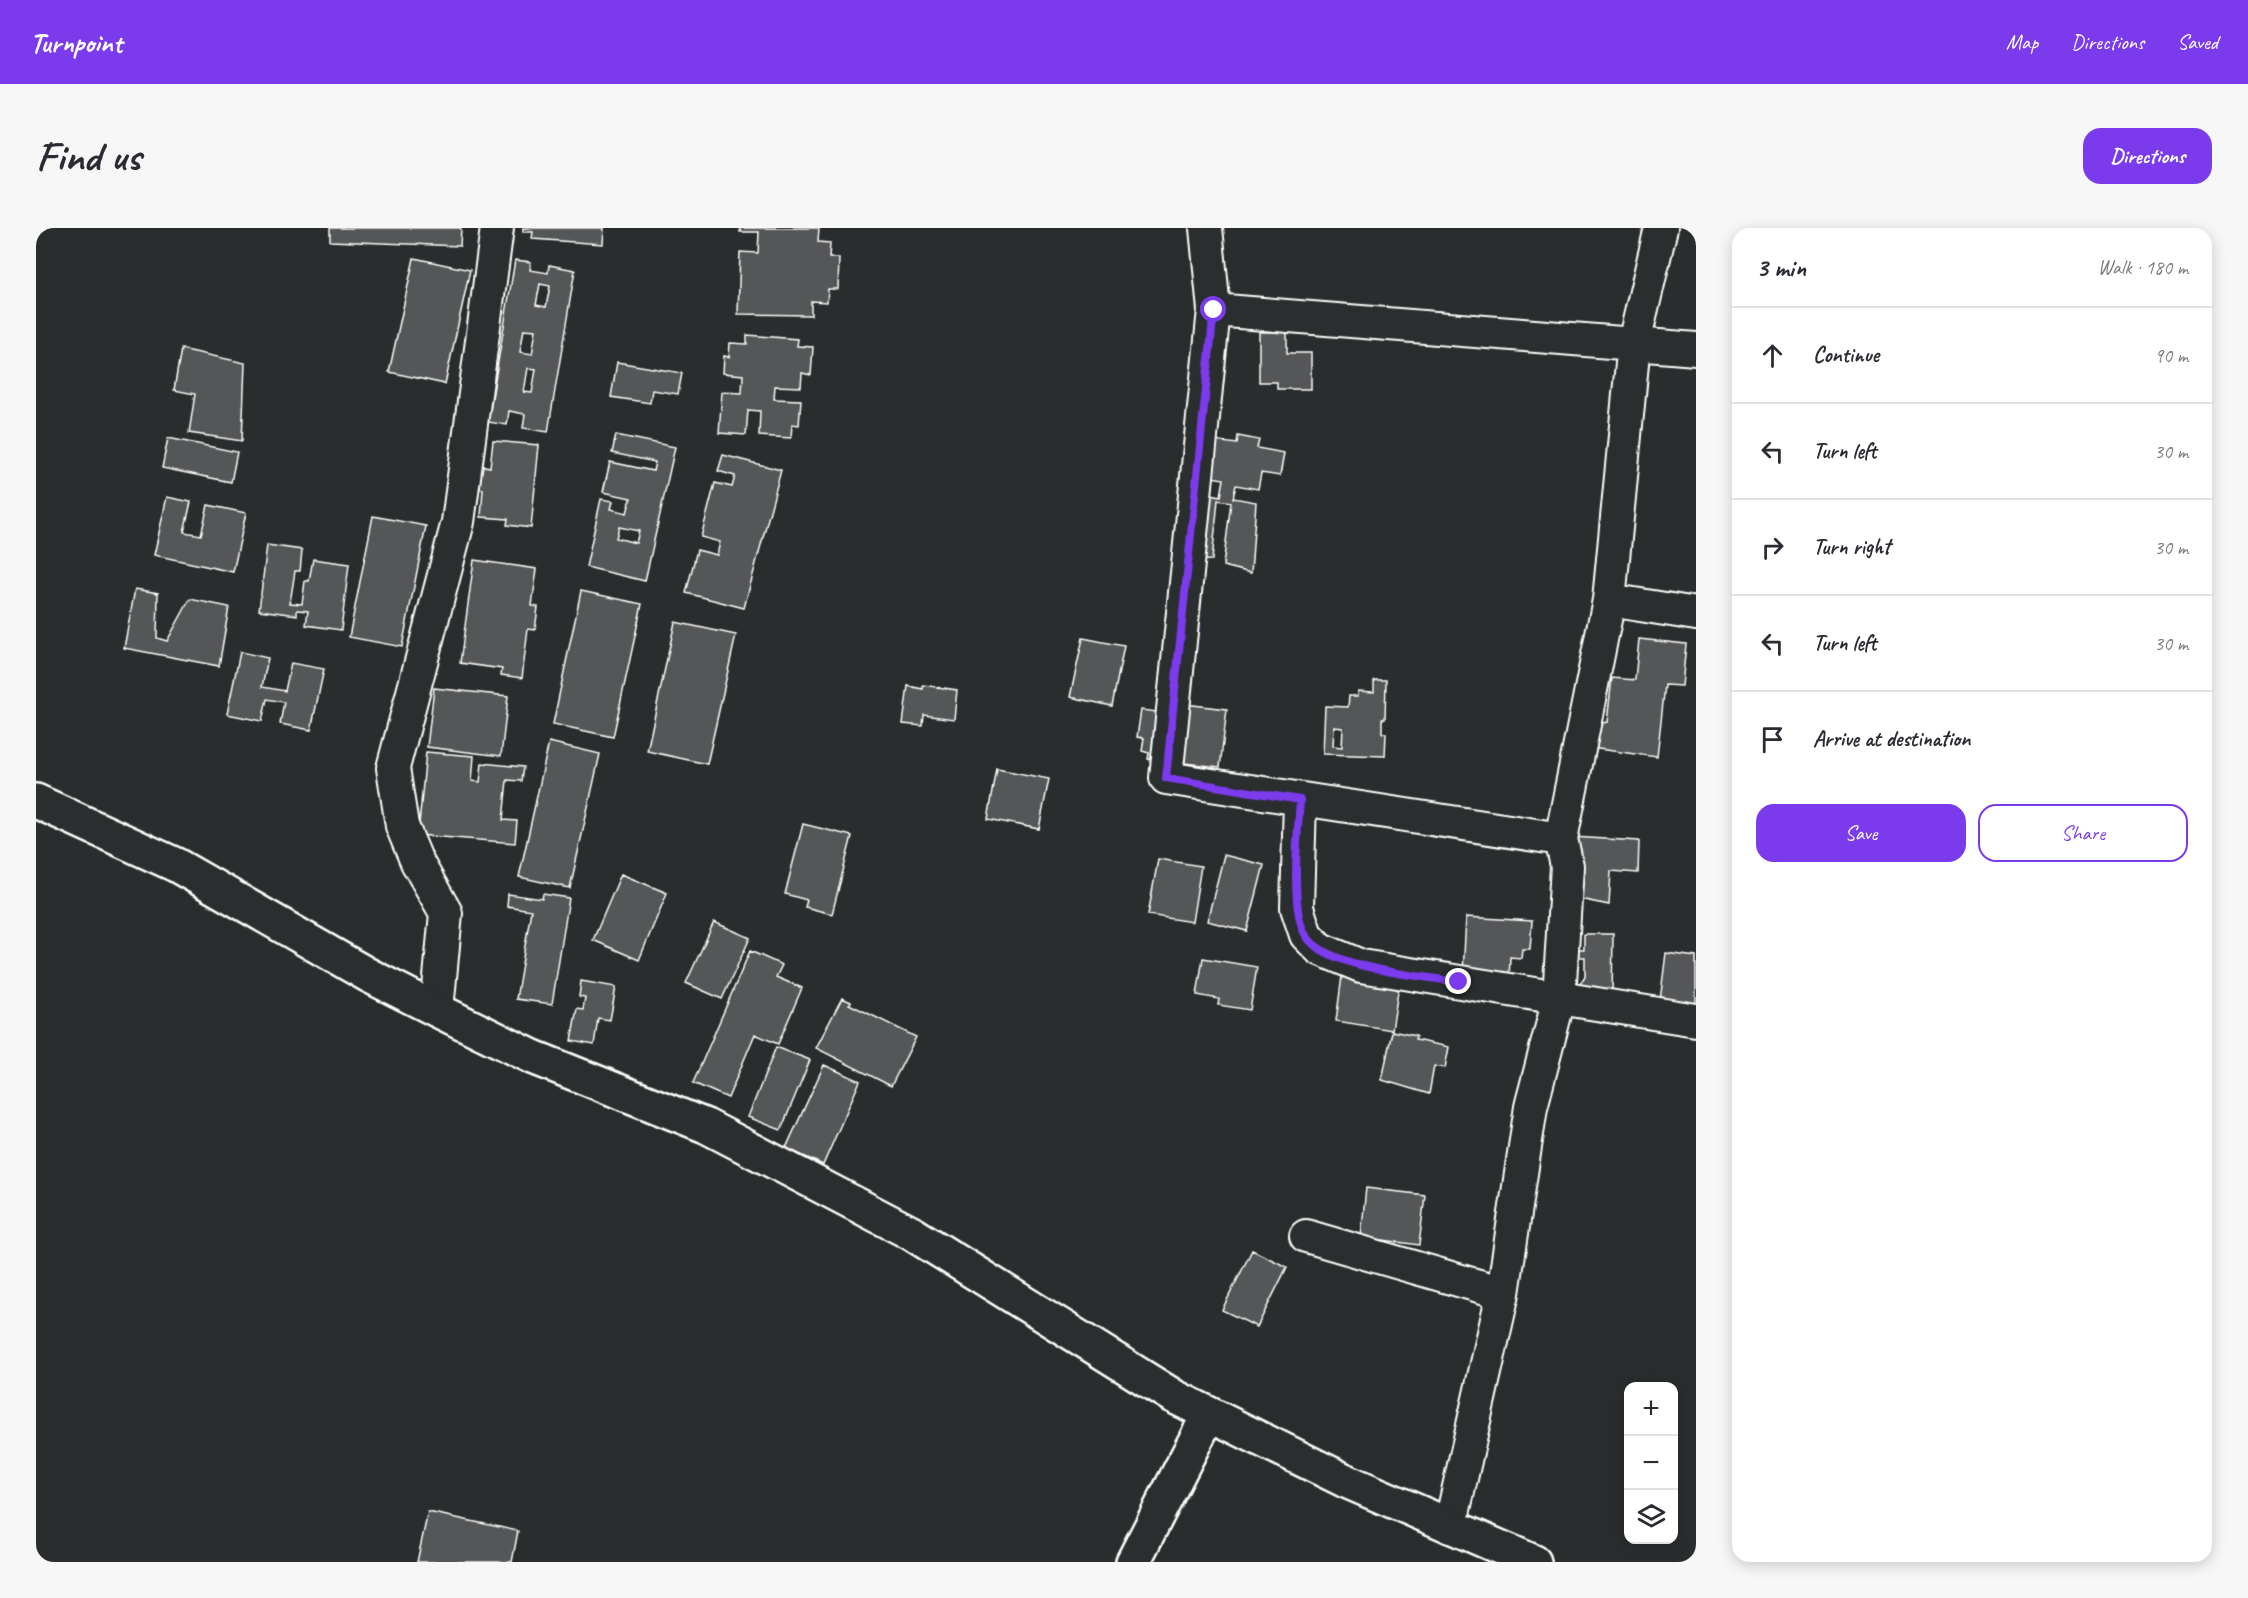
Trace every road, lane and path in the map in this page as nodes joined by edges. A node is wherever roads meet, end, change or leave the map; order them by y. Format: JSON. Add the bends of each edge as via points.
{"nodes":[{"id":1,"x":497,"y":228,"type":"edge"},
{"id":2,"x":1206,"y":228,"type":"edge"},
{"id":3,"x":1661,"y":228,"type":"edge"},
{"id":4,"x":1214,"y":310,"type":"junction"},
{"id":5,"x":1634,"y":343,"type":"junction"},
{"id":6,"x":1696,"y":349,"type":"edge"},
{"id":7,"x":1609,"y":600,"type":"junction"},
{"id":8,"x":1696,"y":614,"type":"edge"},
{"id":9,"x":1300,"y":800,"type":"junction"},
{"id":10,"x":36,"y":801,"type":"edge"},
{"id":11,"x":1561,"y":838,"type":"junction"},
{"id":12,"x":1559,"y":999,"type":"junction"},
{"id":13,"x":437,"y":1010,"type":"junction"},
{"id":14,"x":1696,"y":1020,"type":"edge"},
{"id":15,"x":1306,"y":1236,"type":"dead end"},
{"id":16,"x":1503,"y":1293,"type":"junction"},
{"id":17,"x":1209,"y":1414,"type":"junction"},
{"id":18,"x":1450,"y":1527,"type":"junction"},
{"id":19,"x":1133,"y":1562,"type":"edge"},
{"id":20,"x":1534,"y":1562,"type":"edge"}],
"edges":[{"from":1,"to":13,"type":"street","via":[[458,522],[393,768],[402,826],[446,914]]},
{"from":2,"to":4,"type":"street"},
{"from":3,"to":5,"type":"street"},
{"from":4,"to":5,"type":"street"},
{"from":4,"to":9,"type":"street","via":[[1166,778]]},
{"from":5,"to":6,"type":"street"},
{"from":5,"to":7,"type":"street"},
{"from":7,"to":8,"type":"street"},
{"from":7,"to":11,"type":"street"},
{"from":9,"to":11,"type":"street"},
{"from":9,"to":12,"type":"street","via":[[1297,908],[1306,936],[1320,949],[1361,966]]},
{"from":10,"to":13,"type":"street","via":[[176,865]]},
{"from":11,"to":12,"type":"street","via":[[1567,866]]},
{"from":12,"to":14,"type":"street"},
{"from":12,"to":16,"type":"street","via":[[1531,1107]]},
{"from":13,"to":17,"type":"street","via":[[533,1057],[706,1126],[913,1234],[1173,1396]]},
{"from":15,"to":16,"type":"street"},
{"from":16,"to":18,"type":"street"},
{"from":17,"to":18,"type":"street"},
{"from":17,"to":19,"type":"street"},
{"from":18,"to":20,"type":"street"}]}
